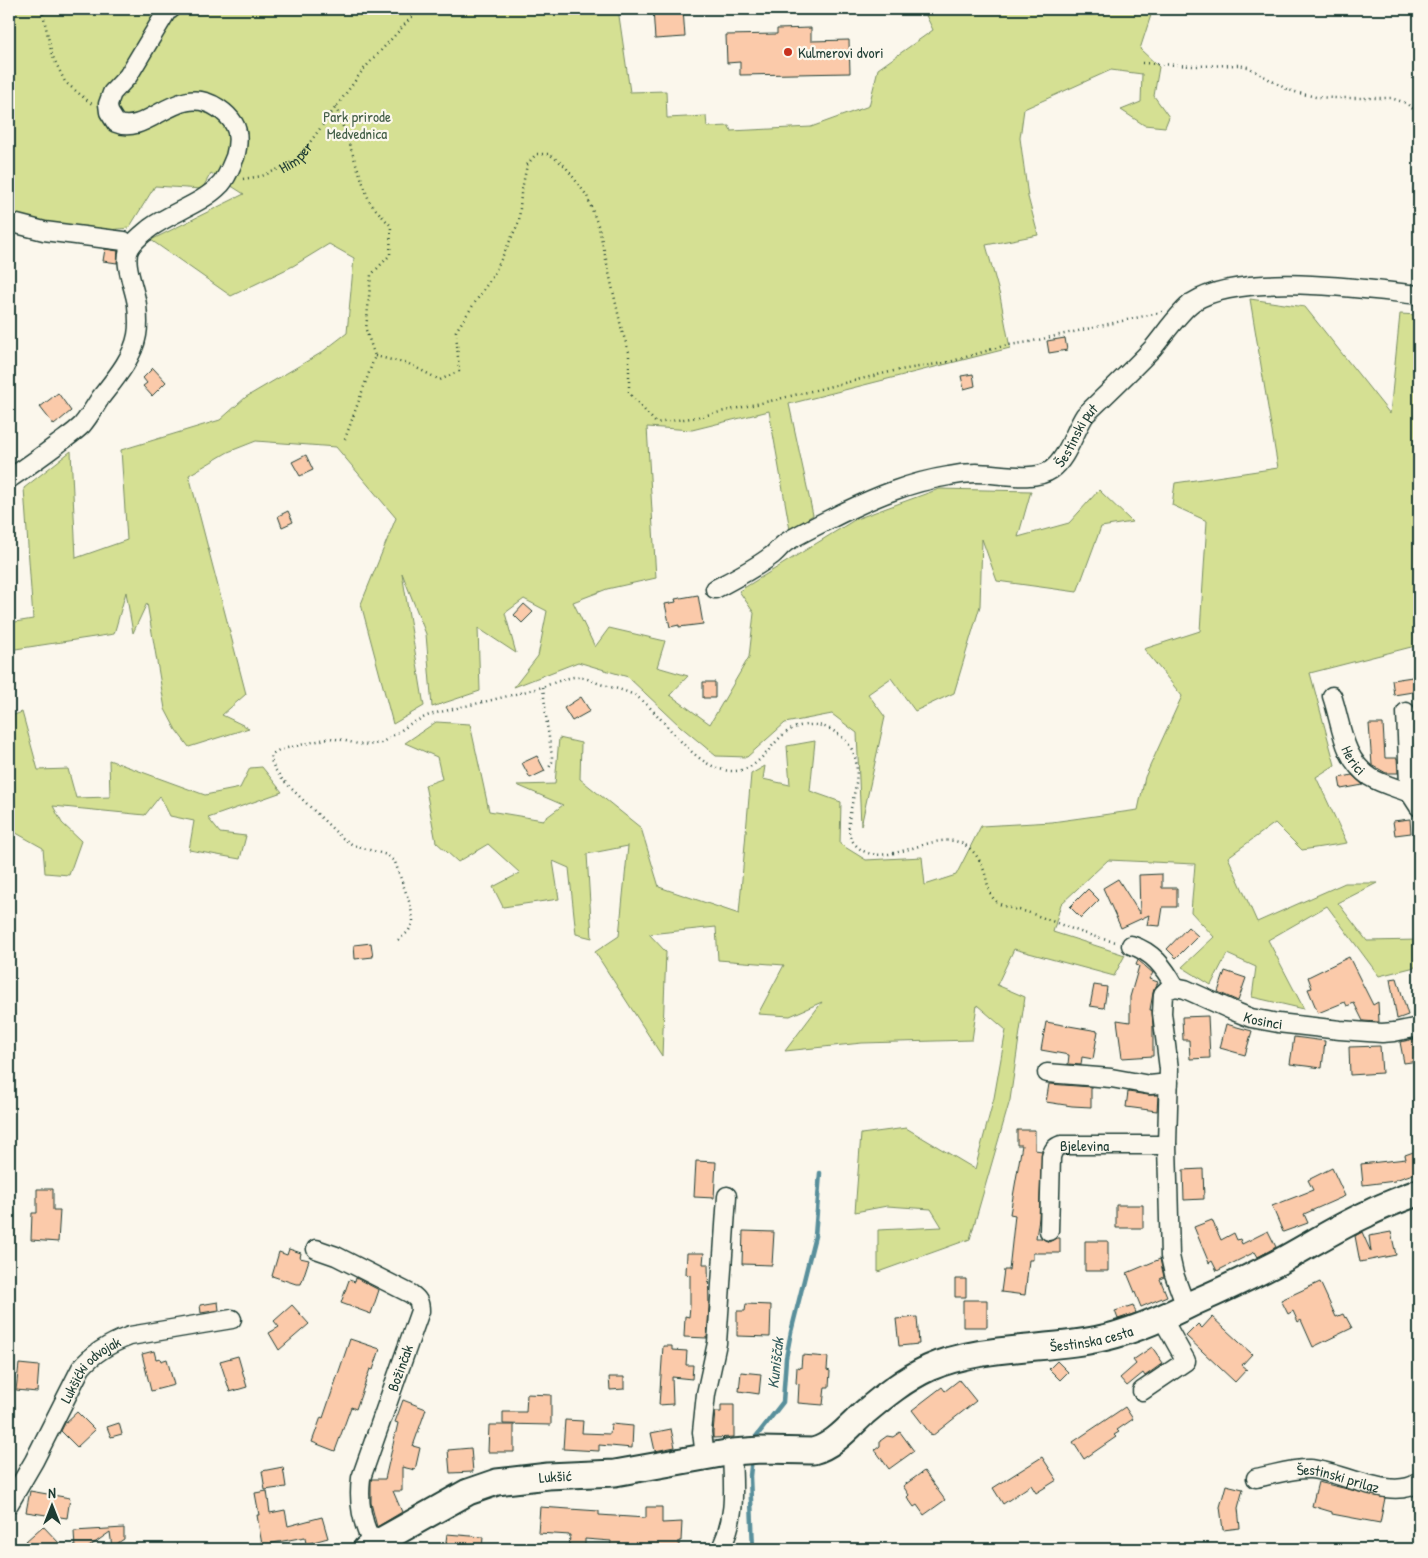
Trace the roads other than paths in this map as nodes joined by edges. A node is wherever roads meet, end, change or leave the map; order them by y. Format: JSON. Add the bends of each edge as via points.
{"nodes":[{"id":1,"x":171,"y":9,"type":"edge"},
{"id":2,"x":9,"y":222,"type":"edge"},
{"id":3,"x":131,"y":246,"type":"junction"},
{"id":4,"x":1419,"y":295,"type":"edge"},
{"id":5,"x":9,"y":479,"type":"edge"},
{"id":6,"x":715,"y":589,"type":"dead end"},
{"id":7,"x":1332,"y":696,"type":"dead end"},
{"id":8,"x":1406,"y":712,"type":"dead end"},
{"id":9,"x":1415,"y":800,"type":"edge"},
{"id":10,"x":1131,"y":945,"type":"road end"},
{"id":11,"x":1175,"y":987,"type":"junction"},
{"id":12,"x":1419,"y":1027,"type":"edge"},
{"id":13,"x":1047,"y":1073,"type":"dead end"},
{"id":14,"x":1169,"y":1083,"type":"junction"},
{"id":15,"x":1167,"y":1146,"type":"junction"},
{"id":16,"x":1419,"y":1192,"type":"edge"},
{"id":17,"x":727,"y":1196,"type":"dead end"},
{"id":18,"x":1049,"y":1231,"type":"dead end"},
{"id":19,"x":316,"y":1249,"type":"dead end"},
{"id":20,"x":1186,"y":1307,"type":"junction"},
{"id":21,"x":1162,"y":1318,"type":"junction"},
{"id":22,"x":232,"y":1319,"type":"dead end"},
{"id":23,"x":1142,"y":1391,"type":"dead end"},
{"id":24,"x":746,"y":1451,"type":"junction"},
{"id":25,"x":705,"y":1456,"type":"junction"},
{"id":26,"x":1256,"y":1478,"type":"dead end"},
{"id":27,"x":1419,"y":1482,"type":"edge"},
{"id":28,"x":9,"y":1504,"type":"edge"},
{"id":29,"x":370,"y":1547,"type":"edge"},
{"id":30,"x":721,"y":1549,"type":"edge"}],
"edges":[{"from":1,"to":3,"type":"street","via":[[128,76],[112,94],[109,112],[116,123],[129,126],[180,103],[213,104],[234,124],[237,149],[221,184],[156,224]]},
{"from":2,"to":3,"type":"street","via":[[124,241]]},
{"from":3,"to":5,"type":"street","via":[[127,260],[136,294],[138,327],[130,355],[82,425]]},
{"from":4,"to":6,"type":"street","name":"Šestinski put","via":[[1321,286],[1261,286],[1206,295],[1183,311],[1138,364],[1086,415],[1065,454],[1051,470],[1031,476],[975,473],[931,478],[879,495],[804,532],[785,543],[772,556]]},
{"from":7,"to":9,"type":"street","name":"Herici","via":[[1345,746],[1358,766],[1370,777]]},
{"from":8,"to":9,"type":"street","name":"Herici","via":[[1408,785]]},
{"from":10,"to":11,"type":"street","via":[[1154,957]]},
{"from":11,"to":12,"type":"street","name":"Kosinci","via":[[1263,1021],[1382,1033]]},
{"from":11,"to":14,"type":"street","via":[[1167,990],[1162,1001]]},
{"from":13,"to":14,"type":"street","via":[[1150,1085]]},
{"from":14,"to":15,"type":"street"},
{"from":15,"to":18,"type":"street","name":"Bjelevina","via":[[1057,1147],[1052,1157]]},
{"from":15,"to":20,"type":"street","via":[[1170,1256]]},
{"from":16,"to":20,"type":"main road","name":"Šestinska cesta","via":[[1367,1214]]},
{"from":17,"to":25,"type":"street","via":[[717,1337],[702,1432]]},
{"from":19,"to":29,"type":"street","name":"Božinčak","via":[[411,1294],[420,1305],[361,1478],[360,1508]]},
{"from":20,"to":21,"type":"main road","name":"Šestinska cesta"},
{"from":21,"to":23,"type":"street","via":[[1186,1361]]},
{"from":21,"to":24,"type":"main road","name":"Šestinska cesta","via":[[1115,1335],[1070,1345],[989,1352],[942,1363],[905,1381],[820,1449]]},
{"from":22,"to":28,"type":"street","name":"Lukšićki odvojak","via":[[130,1336],[117,1340],[89,1358]]},
{"from":24,"to":25,"type":"main road","name":"Lukšić"},
{"from":24,"to":30,"type":"street","via":[[728,1534]]},
{"from":25,"to":29,"type":"main road","name":"Lukšić","via":[[622,1472],[524,1478],[490,1484],[454,1500]]},
{"from":26,"to":27,"type":"street","name":"Šestinski prilaz","via":[[1309,1469],[1383,1488],[1406,1488]]}]}
